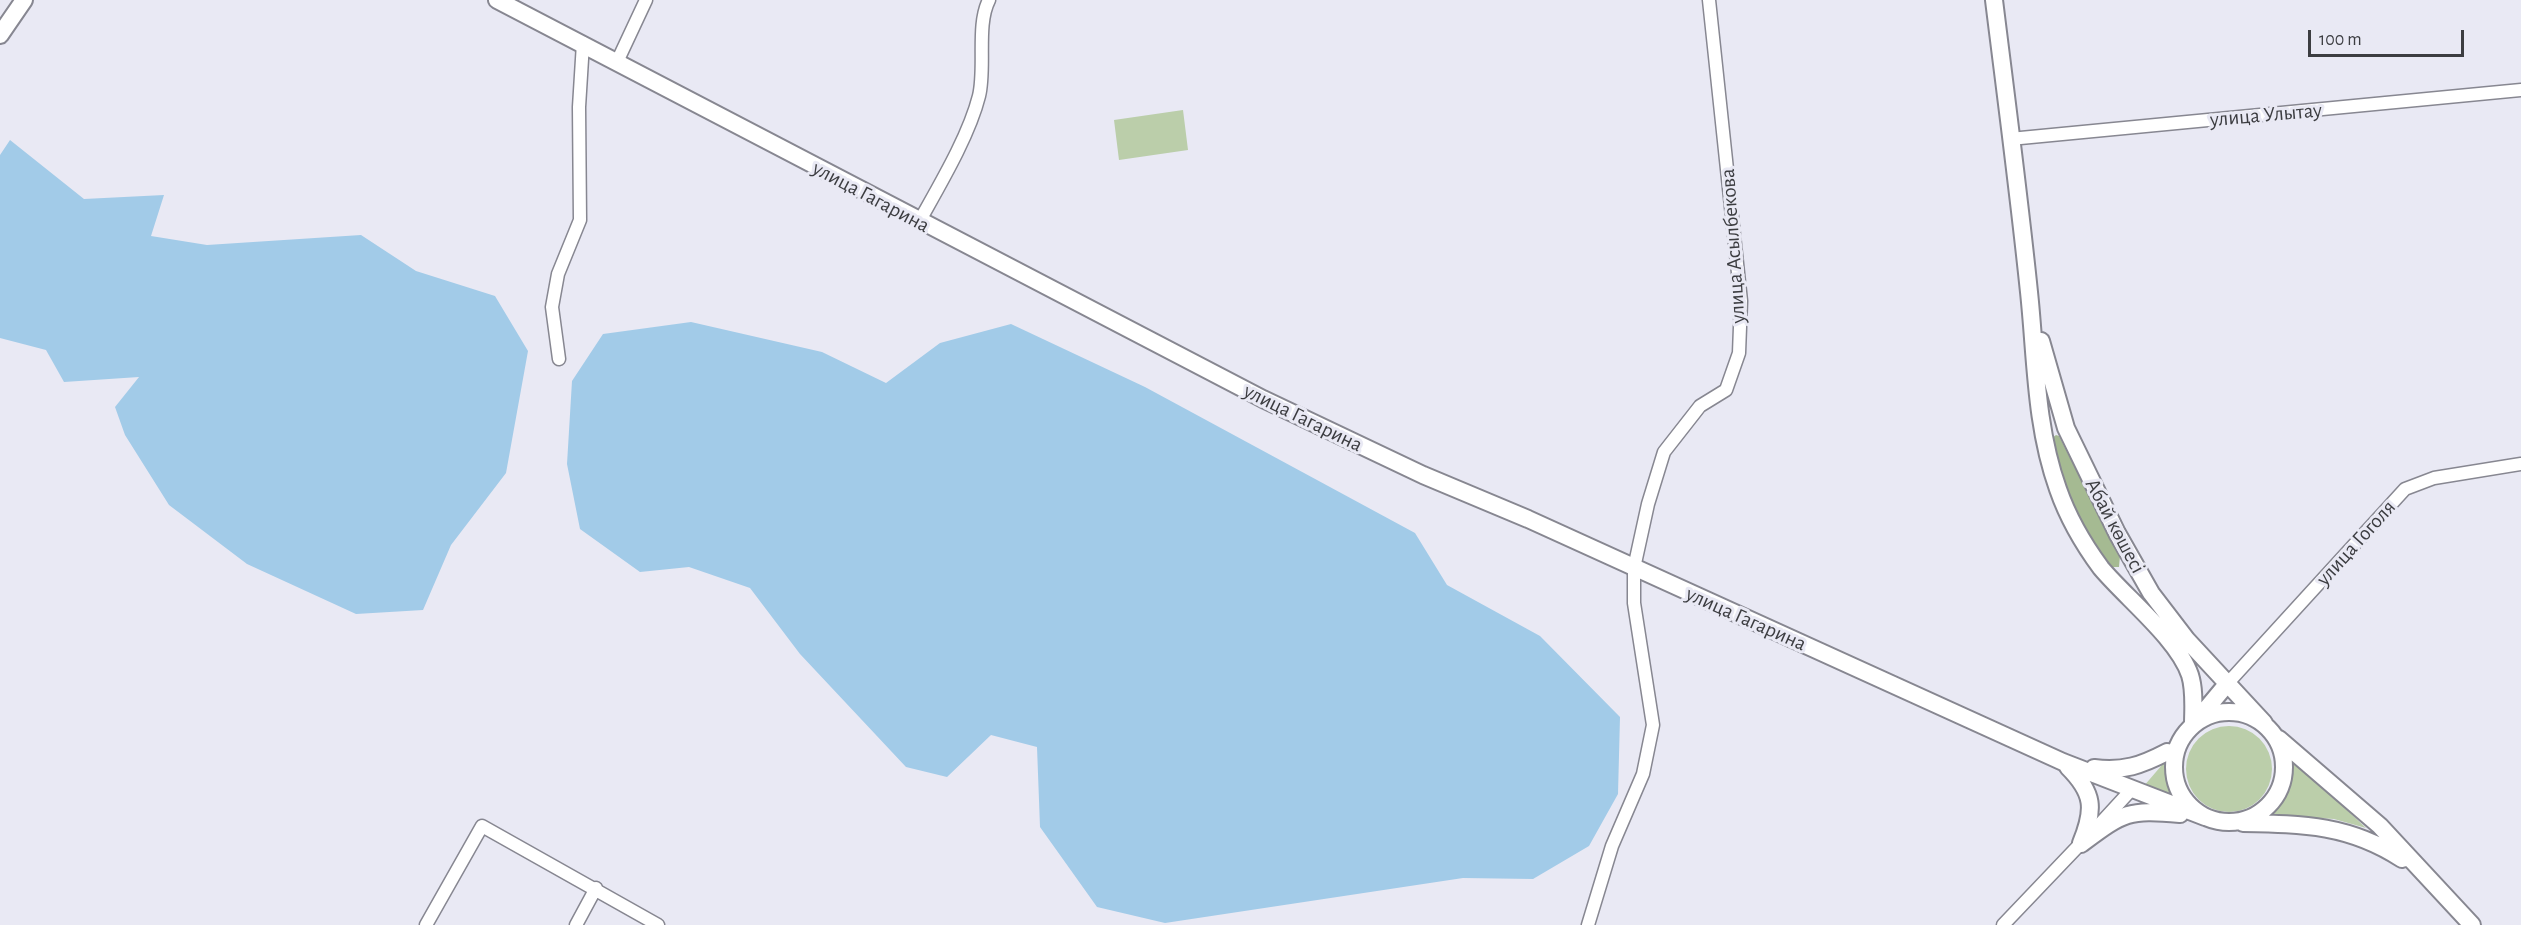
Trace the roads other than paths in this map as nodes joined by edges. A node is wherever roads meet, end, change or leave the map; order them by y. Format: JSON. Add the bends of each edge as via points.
{"nodes":[{"id":1,"x":24,"y":0,"type":"edge"},
{"id":2,"x":497,"y":0,"type":"edge"},
{"id":3,"x":646,"y":0,"type":"edge"},
{"id":4,"x":989,"y":0,"type":"edge"},
{"id":5,"x":1709,"y":0,"type":"edge"},
{"id":6,"x":1994,"y":0,"type":"edge"},
{"id":7,"x":0,"y":35,"type":"edge"},
{"id":8,"x":583,"y":44,"type":"junction"},
{"id":9,"x":617,"y":62,"type":"junction"},
{"id":10,"x":2521,"y":90,"type":"edge"},
{"id":11,"x":2010,"y":139,"type":"junction"},
{"id":12,"x":919,"y":222,"type":"junction"},
{"id":13,"x":2030,"y":294,"type":"junction"},
{"id":14,"x":559,"y":359,"type":"dead end"},
{"id":15,"x":2521,"y":464,"type":"edge"},
{"id":16,"x":1634,"y":568,"type":"junction"},
{"id":17,"x":2227,"y":684,"type":"junction"},
{"id":18,"x":2264,"y":723,"type":"junction"},
{"id":19,"x":2189,"y":729,"type":"junction"},
{"id":20,"x":2276,"y":736,"type":"junction"},
{"id":21,"x":2167,"y":752,"type":"junction"},
{"id":22,"x":2063,"y":762,"type":"junction"},
{"id":23,"x":2132,"y":789,"type":"junction"},
{"id":24,"x":2205,"y":817,"type":"junction"},
{"id":25,"x":2234,"y":823,"type":"junction"},
{"id":26,"x":2081,"y":844,"type":"junction"},
{"id":27,"x":2421,"y":871,"type":"junction"},
{"id":28,"x":596,"y":888,"type":"junction"},
{"id":29,"x":426,"y":925,"type":"edge"},
{"id":30,"x":576,"y":925,"type":"edge"},
{"id":31,"x":658,"y":925,"type":"edge"},
{"id":32,"x":1588,"y":925,"type":"edge"},
{"id":33,"x":2003,"y":925,"type":"edge"},
{"id":34,"x":2472,"y":925,"type":"edge"}],
"edges":[{"from":1,"to":7,"type":"main road"},
{"from":2,"to":8,"type":"main road","name":"улица Гагарина"},
{"from":3,"to":9,"type":"street"},
{"from":4,"to":12,"type":"street","via":[[978,97],[972,117]]},
{"from":5,"to":16,"type":"street","name":"улица Асылбекова","via":[[1741,301],[1739,353],[1726,390],[1700,406],[1664,452]]},
{"from":6,"to":11,"type":"main road","name":"Абай көшесі"},
{"from":8,"to":9,"type":"main road","name":"улица Гагарина"},
{"from":8,"to":14,"type":"street","via":[[580,220],[558,274],[552,307]]},
{"from":9,"to":12,"type":"main road","name":"улица Гагарина"},
{"from":10,"to":11,"type":"street","name":"улица Улытау"},
{"from":11,"to":13,"type":"main road","name":"Абай көшесі"},
{"from":12,"to":16,"type":"main road","name":"улица Гагарина","via":[[1263,399]]},
{"from":13,"to":17,"type":"main road","name":"Абай көшесі","via":[[2066,428],[2086,473],[2151,593]]},
{"from":13,"to":19,"type":"main road","name":"Абай көшесі","via":[[2042,429],[2058,490],[2101,567],[2178,653],[2190,675],[2194,699]]},
{"from":15,"to":17,"type":"street","name":"улица Гоголя","via":[[2434,478],[2404,489]]},
{"from":16,"to":22,"type":"main road","name":"улица Гагарина"},
{"from":16,"to":32,"type":"street","name":"улица Асылбекова","via":[[1634,603],[1653,725],[1642,774],[1612,846]]},
{"from":17,"to":18,"type":"main road","name":"Абай көшесі"},
{"from":17,"to":19,"type":"main road"},
{"from":18,"to":19,"type":"main road","via":[[2235,711],[2206,716]]},
{"from":18,"to":20,"type":"main road"},
{"from":19,"to":21,"type":"main road"},
{"from":19,"to":24,"type":"main road","via":[[2177,747],[2175,780],[2186,802]]},
{"from":20,"to":25,"type":"main road","via":[[2285,767],[2276,799],[2250,819]]},
{"from":20,"to":27,"type":"main road","via":[[2380,826]]},
{"from":21,"to":22,"type":"main road","via":[[2122,770]]},
{"from":21,"to":23,"type":"main road"},
{"from":22,"to":23,"type":"main road","name":"улица Гагарина"},
{"from":22,"to":26,"type":"main road","via":[[2081,780],[2091,804]]},
{"from":23,"to":24,"type":"main road","name":"улица Гагарина"},
{"from":23,"to":26,"type":"street"},
{"from":24,"to":25,"type":"main road"},
{"from":24,"to":26,"type":"main road","via":[[2137,811],[2115,819]]},
{"from":25,"to":27,"type":"main road","via":[[2333,828],[2364,838]]},
{"from":26,"to":33,"type":"street"},
{"from":27,"to":34,"type":"main road"},
{"from":28,"to":29,"type":"street","via":[[482,826]]},
{"from":28,"to":30,"type":"street"},
{"from":28,"to":31,"type":"street"}]}
